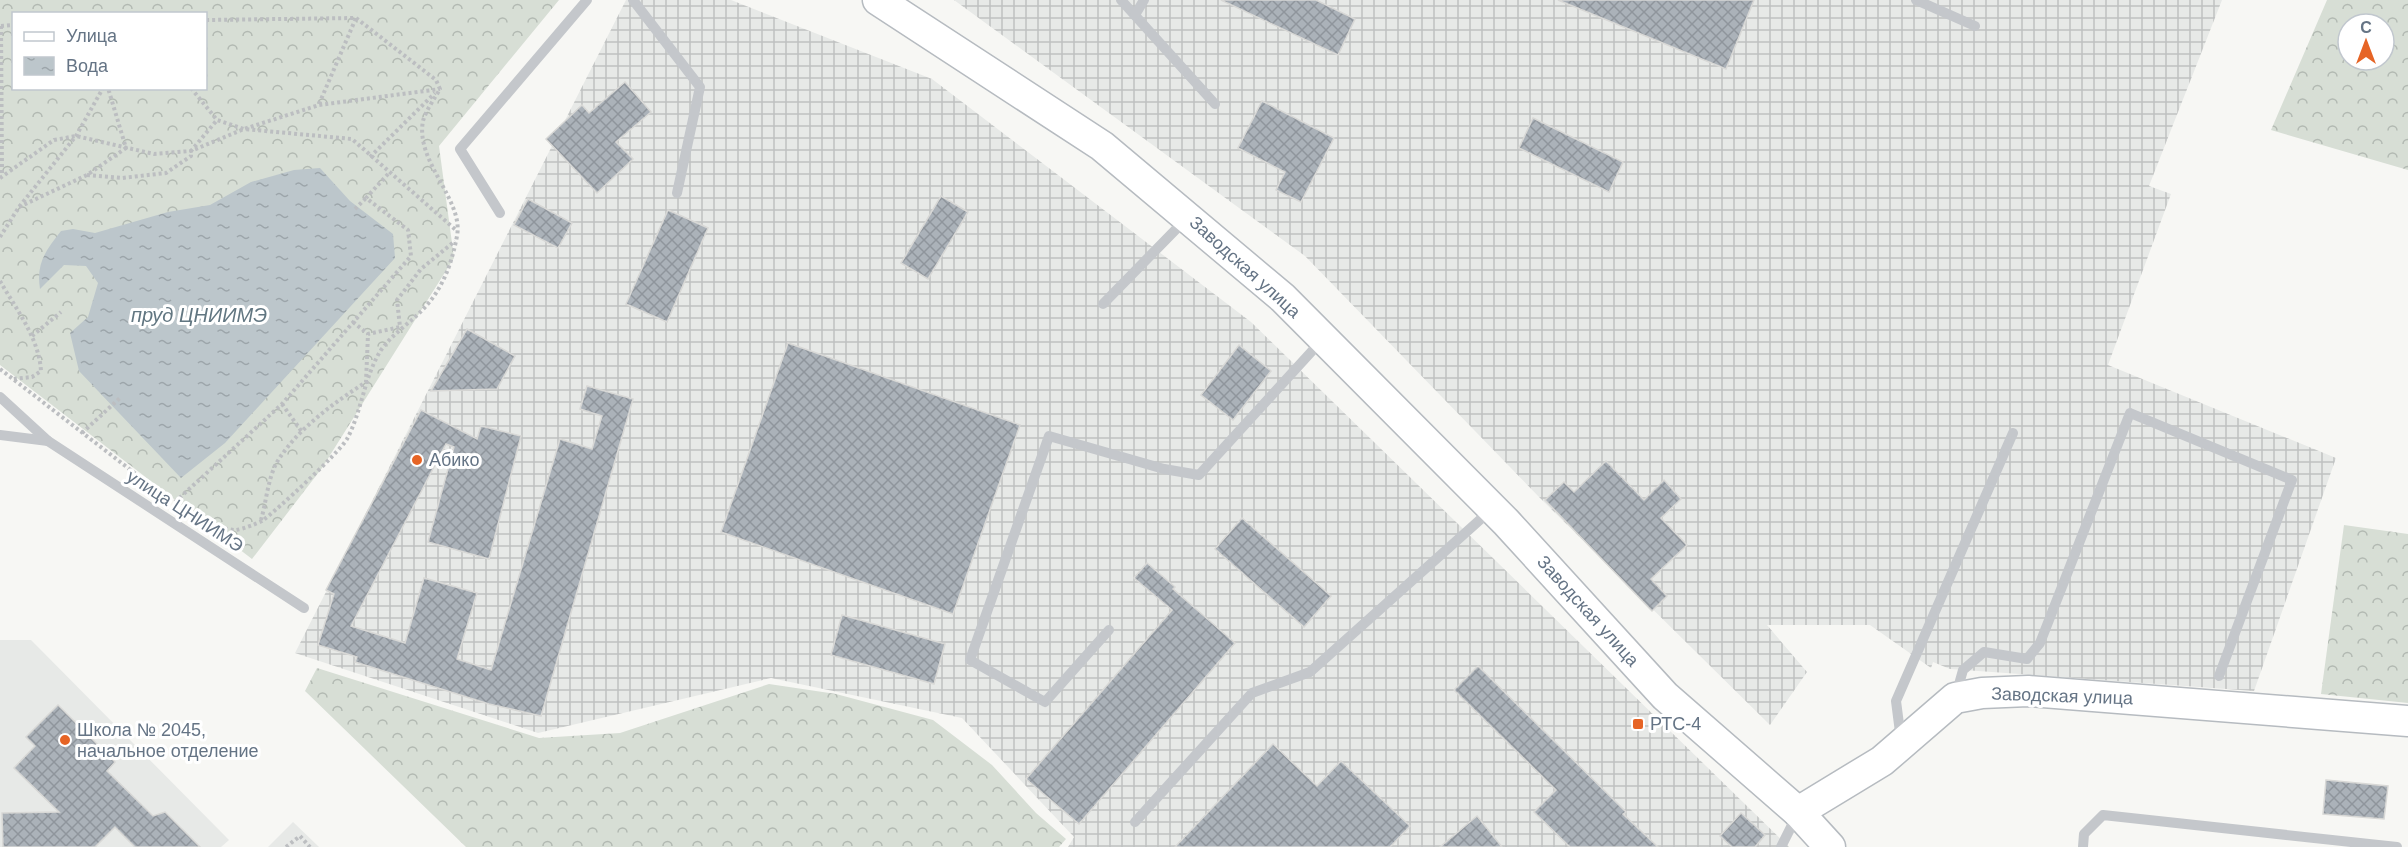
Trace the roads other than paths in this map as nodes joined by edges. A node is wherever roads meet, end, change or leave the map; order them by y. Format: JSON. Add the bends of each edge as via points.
{"nodes":[{"id":1,"x":587,"y":0,"type":"edge"},
{"id":2,"x":633,"y":0,"type":"edge"},
{"id":3,"x":878,"y":0,"type":"edge"},
{"id":4,"x":1121,"y":0,"type":"edge"},
{"id":5,"x":1144,"y":0,"type":"edge"},
{"id":6,"x":1916,"y":0,"type":"edge"},
{"id":7,"x":1135,"y":15,"type":"junction"},
{"id":8,"x":1975,"y":26,"type":"dead end"},
{"id":9,"x":1215,"y":104,"type":"dead end"},
{"id":10,"x":677,"y":193,"type":"dead end"},
{"id":11,"x":500,"y":213,"type":"dead end"},
{"id":12,"x":1188,"y":216,"type":"junction"},
{"id":13,"x":1103,"y":304,"type":"dead end"},
{"id":14,"x":1323,"y":338,"type":"junction"},
{"id":15,"x":0,"y":397,"type":"edge"},
{"id":16,"x":2013,"y":433,"type":"dead end"},
{"id":17,"x":0,"y":435,"type":"edge"},
{"id":18,"x":48,"y":441,"type":"junction"},
{"id":19,"x":1493,"y":508,"type":"junction"},
{"id":20,"x":304,"y":608,"type":"dead end"},
{"id":21,"x":1109,"y":630,"type":"dead end"},
{"id":22,"x":2219,"y":676,"type":"dead end"},
{"id":23,"x":1956,"y":698,"type":"junction"},
{"id":24,"x":2408,"y":721,"type":"edge"},
{"id":25,"x":1901,"y":744,"type":"junction"},
{"id":26,"x":1798,"y":812,"type":"junction"},
{"id":27,"x":1135,"y":822,"type":"dead end"},
{"id":28,"x":1780,"y":847,"type":"edge"},
{"id":29,"x":1830,"y":847,"type":"edge"},
{"id":30,"x":2083,"y":847,"type":"edge"},
{"id":31,"x":2397,"y":847,"type":"edge"}],
"edges":[{"from":1,"to":11,"type":"lane","via":[[460,149]]},
{"from":2,"to":10,"type":"lane","via":[[700,87]]},
{"from":3,"to":12,"type":"street","name":"Заводская улица","via":[[1102,146]]},
{"from":4,"to":7,"type":"lane"},
{"from":5,"to":7,"type":"lane"},
{"from":6,"to":8,"type":"lane"},
{"from":7,"to":9,"type":"lane"},
{"from":12,"to":13,"type":"lane"},
{"from":12,"to":14,"type":"street","name":"Заводская улица"},
{"from":14,"to":19,"type":"street","name":"Заводская улица"},
{"from":14,"to":21,"type":"lane","via":[[1199,475],[1164,469],[1049,436],[970,660],[1045,702]]},
{"from":15,"to":18,"type":"lane","name":"улица ЦНИИМЭ"},
{"from":16,"to":25,"type":"lane","via":[[1896,701]]},
{"from":17,"to":18,"type":"lane","name":"улица ЦНИИМЭ"},
{"from":18,"to":20,"type":"lane","name":"улица ЦНИИМЭ"},
{"from":19,"to":26,"type":"street","name":"Заводская улица","via":[[1665,696]]},
{"from":19,"to":27,"type":"lane","via":[[1310,672],[1252,693]]},
{"from":22,"to":23,"type":"lane","via":[[2292,480],[2130,413],[2040,643],[2027,658],[1984,652],[1963,670]]},
{"from":23,"to":24,"type":"street","name":"Заводская улица","via":[[2028,691]]},
{"from":23,"to":25,"type":"street"},
{"from":25,"to":26,"type":"street","via":[[1882,761]]},
{"from":26,"to":28,"type":"lane"},
{"from":26,"to":29,"type":"street","name":"Заводская улица"},
{"from":30,"to":31,"type":"lane","via":[[2084,834],[2103,815]]}]}
